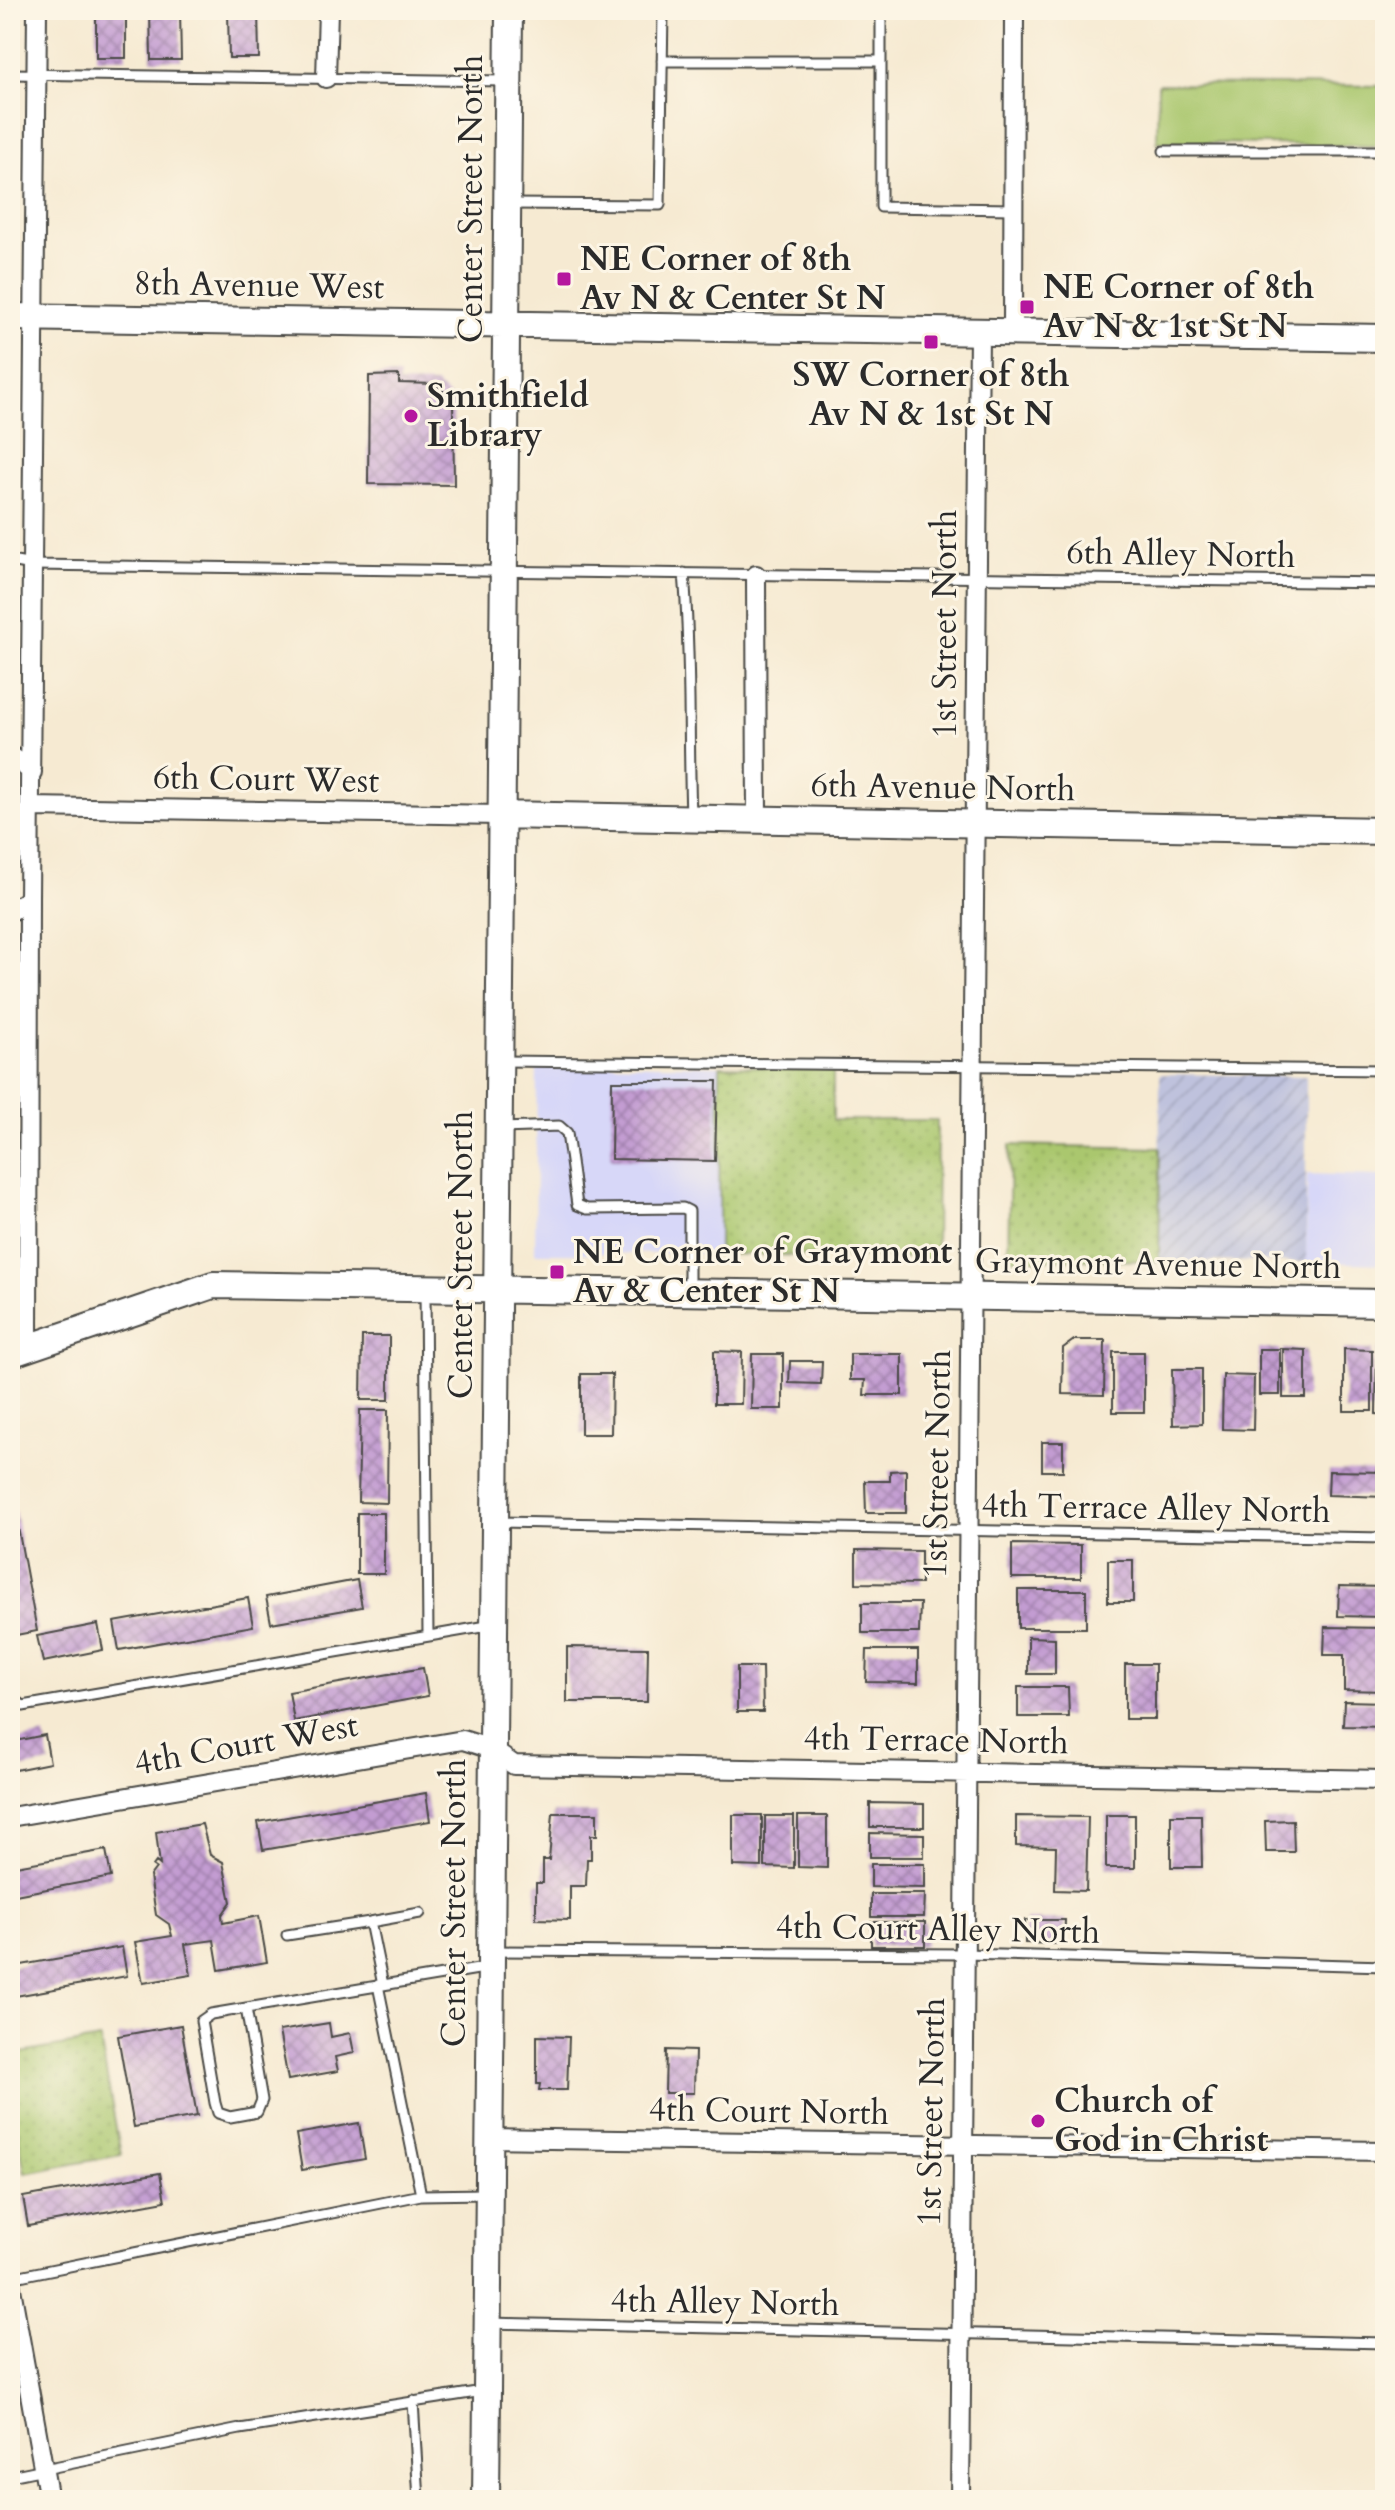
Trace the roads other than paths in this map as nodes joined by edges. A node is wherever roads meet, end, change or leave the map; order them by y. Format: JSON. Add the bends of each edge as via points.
{"nodes":[{"id":1,"x":37,"y":10,"type":"edge"},
{"id":2,"x":328,"y":10,"type":"edge"},
{"id":3,"x":509,"y":10,"type":"edge"},
{"id":4,"x":663,"y":10,"type":"edge"},
{"id":5,"x":881,"y":10,"type":"edge"},
{"id":6,"x":1014,"y":10,"type":"edge"},
{"id":7,"x":662,"y":61,"type":"junction"},
{"id":8,"x":881,"y":61,"type":"junction"},
{"id":9,"x":10,"y":74,"type":"edge"},
{"id":10,"x":36,"y":74,"type":"junction"},
{"id":11,"x":326,"y":78,"type":"junction"},
{"id":12,"x":508,"y":81,"type":"junction"},
{"id":13,"x":1164,"y":151,"type":"dead end"},
{"id":14,"x":1385,"y":151,"type":"edge"},
{"id":15,"x":507,"y":204,"type":"junction"},
{"id":16,"x":1013,"y":209,"type":"junction"},
{"id":17,"x":22,"y":317,"type":"edge"},
{"id":18,"x":506,"y":325,"type":"junction"},
{"id":19,"x":979,"y":332,"type":"junction"},
{"id":20,"x":1013,"y":332,"type":"junction"},
{"id":21,"x":1385,"y":338,"type":"edge"},
{"id":22,"x":10,"y":561,"type":"edge"},
{"id":23,"x":33,"y":565,"type":"junction"},
{"id":24,"x":502,"y":571,"type":"junction"},
{"id":25,"x":684,"y":573,"type":"junction"},
{"id":26,"x":756,"y":575,"type":"junction"},
{"id":27,"x":977,"y":577,"type":"junction"},
{"id":28,"x":1385,"y":583,"type":"edge"},
{"id":29,"x":10,"y":755,"type":"edge"},
{"id":30,"x":32,"y":772,"type":"junction"},
{"id":31,"x":32,"y":807,"type":"junction"},
{"id":32,"x":500,"y":815,"type":"junction"},
{"id":33,"x":691,"y":819,"type":"junction"},
{"id":34,"x":757,"y":820,"type":"junction"},
{"id":35,"x":975,"y":823,"type":"junction"},
{"id":36,"x":1385,"y":831,"type":"edge"},
{"id":37,"x":29,"y":899,"type":"junction"},
{"id":38,"x":10,"y":912,"type":"edge"},
{"id":39,"x":498,"y":1061,"type":"junction"},
{"id":40,"x":973,"y":1067,"type":"junction"},
{"id":41,"x":1385,"y":1070,"type":"edge"},
{"id":42,"x":498,"y":1129,"type":"junction"},
{"id":43,"x":425,"y":1288,"type":"junction"},
{"id":44,"x":497,"y":1289,"type":"junction"},
{"id":45,"x":690,"y":1292,"type":"junction"},
{"id":46,"x":971,"y":1297,"type":"junction"},
{"id":47,"x":1385,"y":1303,"type":"edge"},
{"id":48,"x":19,"y":1351,"type":"edge"},
{"id":49,"x":494,"y":1522,"type":"junction"},
{"id":50,"x":969,"y":1530,"type":"junction"},
{"id":51,"x":1385,"y":1538,"type":"edge"},
{"id":52,"x":493,"y":1625,"type":"junction"},
{"id":53,"x":428,"y":1636,"type":"junction"},
{"id":54,"x":10,"y":1696,"type":"edge"},
{"id":55,"x":491,"y":1749,"type":"junction"},
{"id":56,"x":966,"y":1773,"type":"junction"},
{"id":57,"x":1385,"y":1780,"type":"edge"},
{"id":58,"x":10,"y":1817,"type":"edge"},
{"id":59,"x":420,"y":1913,"type":"dead end"},
{"id":60,"x":370,"y":1922,"type":"junction"},
{"id":61,"x":287,"y":1935,"type":"dead end"},
{"id":62,"x":965,"y":1954,"type":"junction"},
{"id":63,"x":490,"y":1959,"type":"junction"},
{"id":64,"x":1385,"y":1966,"type":"edge"},
{"id":65,"x":381,"y":1985,"type":"junction"},
{"id":66,"x":246,"y":2008,"type":"junction"},
{"id":67,"x":488,"y":2138,"type":"junction"},
{"id":68,"x":963,"y":2146,"type":"junction"},
{"id":69,"x":1385,"y":2151,"type":"edge"},
{"id":70,"x":488,"y":2194,"type":"junction"},
{"id":71,"x":421,"y":2195,"type":"junction"},
{"id":72,"x":10,"y":2280,"type":"edge"},
{"id":73,"x":487,"y":2323,"type":"junction"},
{"id":74,"x":961,"y":2333,"type":"junction"},
{"id":75,"x":1385,"y":2343,"type":"edge"},
{"id":76,"x":487,"y":2391,"type":"junction"},
{"id":77,"x":413,"y":2401,"type":"junction"},
{"id":78,"x":44,"y":2470,"type":"junction"},
{"id":79,"x":10,"y":2476,"type":"edge"},
{"id":80,"x":49,"y":2500,"type":"edge"},
{"id":81,"x":419,"y":2500,"type":"edge"},
{"id":82,"x":486,"y":2500,"type":"edge"},
{"id":83,"x":960,"y":2500,"type":"edge"}],
"edges":[{"from":1,"to":10,"type":"street"},
{"from":2,"to":11,"type":"street"},
{"from":3,"to":12,"type":"street","name":"Center Street North"},
{"from":4,"to":7,"type":"lane"},
{"from":5,"to":8,"type":"lane"},
{"from":6,"to":16,"type":"street"},
{"from":7,"to":8,"type":"lane"},
{"from":7,"to":15,"type":"lane","via":[[660,205]]},
{"from":8,"to":16,"type":"lane","via":[[881,207]]},
{"from":9,"to":10,"type":"lane"},
{"from":10,"to":11,"type":"lane"},
{"from":10,"to":17,"type":"street"},
{"from":11,"to":12,"type":"lane"},
{"from":12,"to":15,"type":"street","name":"Center Street North"},
{"from":13,"to":14,"type":"lane"},
{"from":15,"to":18,"type":"street","name":"Center Street North"},
{"from":16,"to":20,"type":"street"},
{"from":17,"to":18,"type":"street","name":"8th Avenue West"},
{"from":17,"to":23,"type":"street"},
{"from":18,"to":19,"type":"street","name":"8th Avenue West"},
{"from":18,"to":24,"type":"street","name":"Center Street North"},
{"from":19,"to":20,"type":"street","name":"8th Avenue West"},
{"from":19,"to":27,"type":"street","name":"1st Street North"},
{"from":20,"to":21,"type":"street","name":"8th Avenue West"},
{"from":22,"to":23,"type":"lane","name":"6th Alley North"},
{"from":23,"to":24,"type":"lane","name":"6th Alley North"},
{"from":23,"to":30,"type":"street"},
{"from":24,"to":25,"type":"lane","name":"6th Alley North"},
{"from":24,"to":32,"type":"street","name":"Center Street North"},
{"from":25,"to":26,"type":"lane","name":"6th Alley North"},
{"from":25,"to":33,"type":"lane","via":[[690,639]]},
{"from":26,"to":27,"type":"lane","name":"6th Alley North"},
{"from":26,"to":34,"type":"street"},
{"from":27,"to":28,"type":"lane","name":"6th Alley North"},
{"from":27,"to":35,"type":"street","name":"1st Street North"},
{"from":29,"to":30,"type":"street"},
{"from":30,"to":31,"type":"street"},
{"from":31,"to":32,"type":"street","name":"6th Court West"},
{"from":31,"to":37,"type":"street"},
{"from":32,"to":33,"type":"street","name":"6th Avenue North"},
{"from":32,"to":39,"type":"street","name":"Center Street North"},
{"from":33,"to":34,"type":"street","name":"6th Avenue North"},
{"from":34,"to":35,"type":"street","name":"6th Avenue North"},
{"from":35,"to":36,"type":"street","name":"6th Avenue North"},
{"from":35,"to":40,"type":"street","name":"1st Street North"},
{"from":37,"to":38,"type":"street"},
{"from":37,"to":48,"type":"street"},
{"from":39,"to":40,"type":"lane"},
{"from":39,"to":42,"type":"street","name":"Center Street North"},
{"from":40,"to":41,"type":"lane"},
{"from":40,"to":46,"type":"street","name":"1st Street North"},
{"from":42,"to":44,"type":"street","name":"Center Street North"},
{"from":42,"to":45,"type":"lane","via":[[559,1126],[567,1133],[577,1205],[689,1211]]},
{"from":43,"to":44,"type":"street","name":"Graymont Avenue North"},
{"from":43,"to":48,"type":"street","name":"Graymont Avenue North","via":[[213,1285]]},
{"from":43,"to":53,"type":"lane"},
{"from":44,"to":45,"type":"street","name":"Graymont Avenue North"},
{"from":44,"to":49,"type":"street","name":"Center Street North"},
{"from":45,"to":46,"type":"street","name":"Graymont Avenue North"},
{"from":46,"to":47,"type":"street","name":"Graymont Avenue North"},
{"from":46,"to":50,"type":"street","name":"1st Street North"},
{"from":49,"to":50,"type":"lane","name":"4th Terrace Alley North"},
{"from":49,"to":52,"type":"street","name":"Center Street North"},
{"from":50,"to":51,"type":"lane","name":"4th Terrace Alley North"},
{"from":50,"to":56,"type":"street","name":"1st Street North"},
{"from":52,"to":53,"type":"lane"},
{"from":52,"to":55,"type":"street","name":"Center Street North"},
{"from":53,"to":54,"type":"lane","via":[[23,1706]]},
{"from":55,"to":56,"type":"street","name":"4th Terrace North","via":[[514,1765]]},
{"from":55,"to":58,"type":"street","name":"4th Court West","via":[[463,1740]]},
{"from":55,"to":63,"type":"street","name":"Center Street North"},
{"from":56,"to":57,"type":"street","name":"4th Terrace North"},
{"from":56,"to":62,"type":"street","name":"1st Street North"},
{"from":59,"to":60,"type":"lane"},
{"from":60,"to":61,"type":"lane"},
{"from":60,"to":65,"type":"lane"},
{"from":62,"to":63,"type":"lane","name":"4th Court Alley North"},
{"from":62,"to":64,"type":"lane","name":"4th Court Alley North"},
{"from":62,"to":68,"type":"street","name":"1st Street North"},
{"from":63,"to":65,"type":"lane","name":"4th Court Alley North"},
{"from":63,"to":67,"type":"street","name":"Center Street North"},
{"from":65,"to":66,"type":"lane","name":"4th Court Alley North"},
{"from":65,"to":71,"type":"lane"},
{"from":66,"to":66,"type":"lane","name":"4th Court Alley North","via":[[201,2021],[218,2113],[230,2117],[257,2112],[262,2100]]},
{"from":67,"to":68,"type":"street","name":"4th Court North"},
{"from":67,"to":70,"type":"street","name":"Center Street North"},
{"from":68,"to":69,"type":"street","name":"4th Court North"},
{"from":68,"to":74,"type":"street","name":"1st Street North"},
{"from":70,"to":71,"type":"lane"},
{"from":70,"to":73,"type":"street","name":"Center Street North"},
{"from":71,"to":72,"type":"lane"},
{"from":72,"to":78,"type":"street"},
{"from":73,"to":74,"type":"lane","name":"4th Alley North"},
{"from":73,"to":76,"type":"street","name":"Center Street North"},
{"from":74,"to":75,"type":"lane","name":"4th Alley North"},
{"from":74,"to":83,"type":"street","name":"1st Street North"},
{"from":76,"to":77,"type":"lane"},
{"from":76,"to":82,"type":"street","name":"Center Street North"},
{"from":77,"to":78,"type":"lane","via":[[240,2429]]},
{"from":77,"to":81,"type":"lane"},
{"from":78,"to":79,"type":"lane"},
{"from":78,"to":80,"type":"street"}]}
